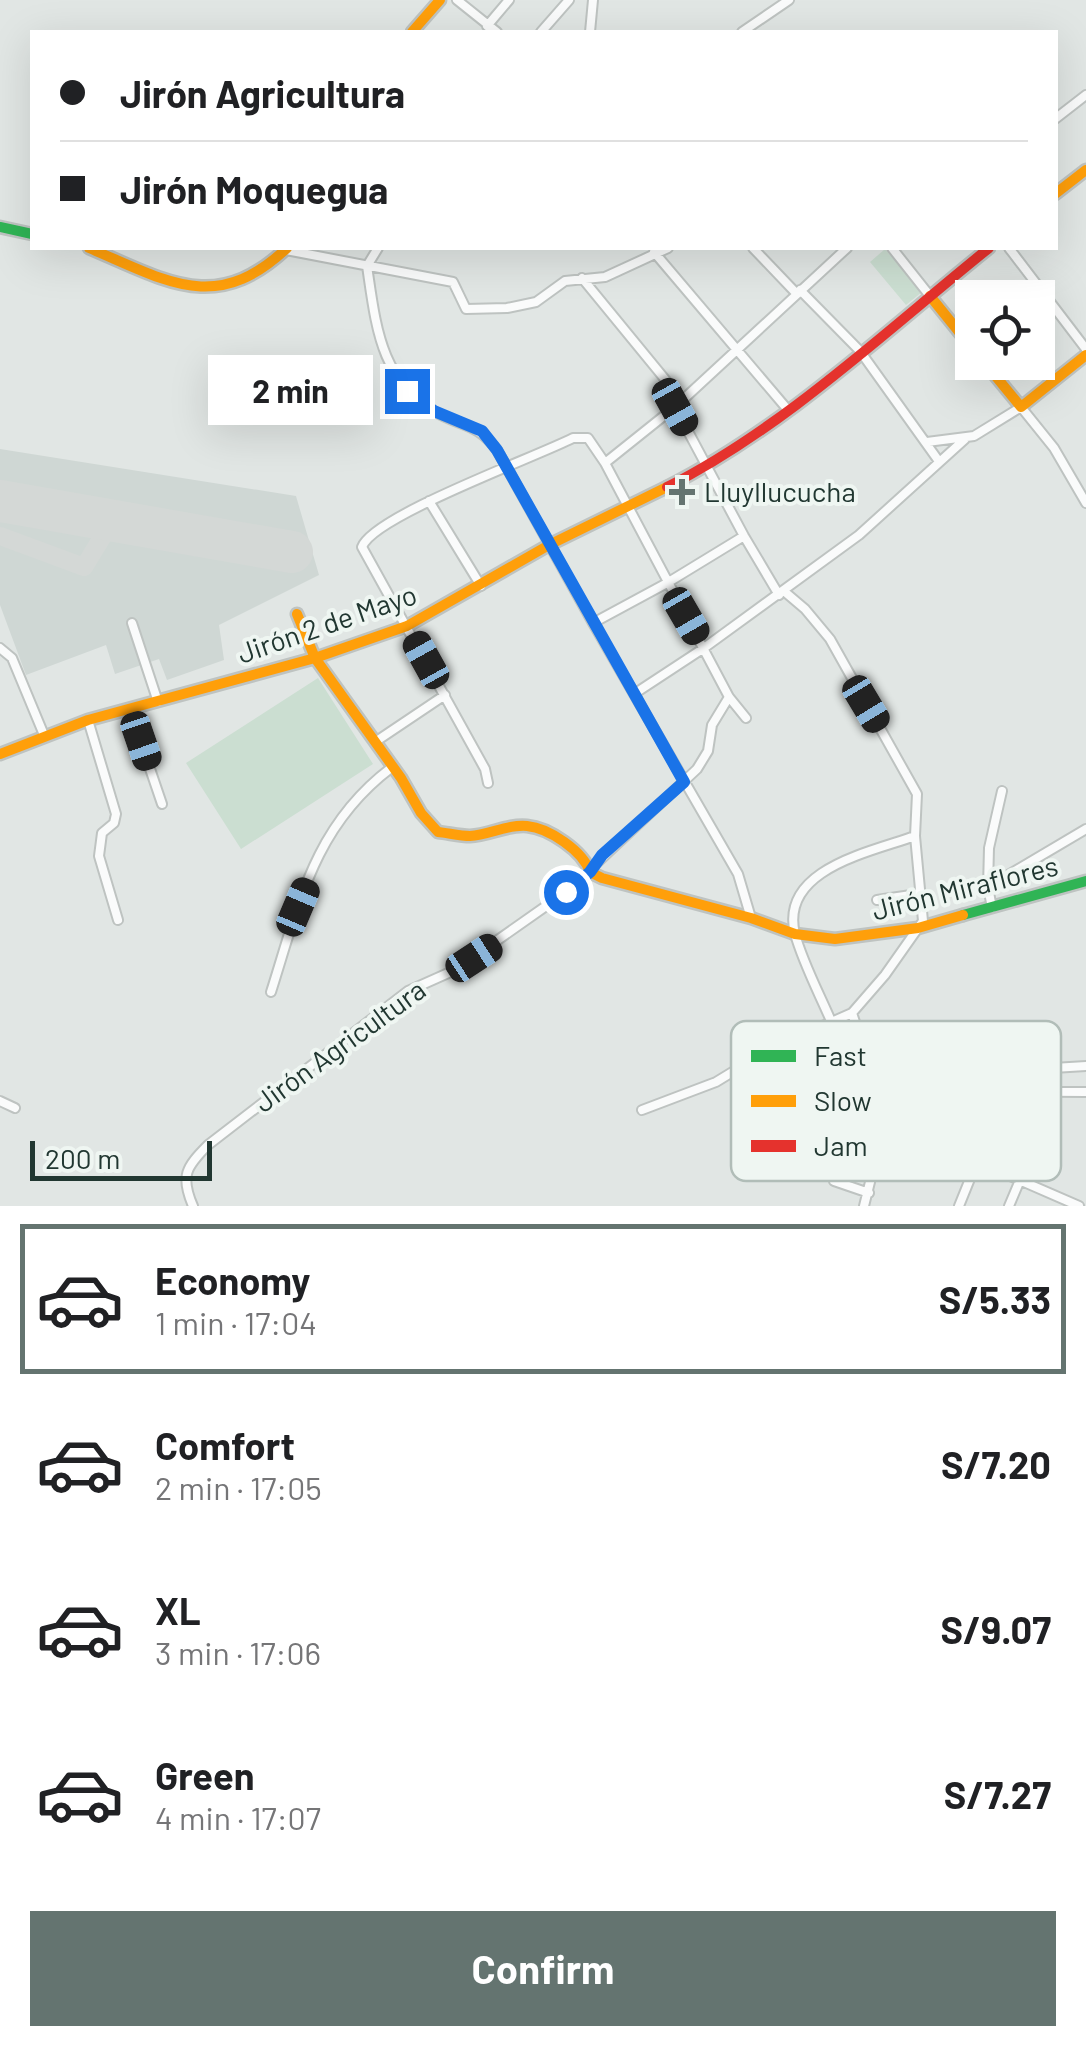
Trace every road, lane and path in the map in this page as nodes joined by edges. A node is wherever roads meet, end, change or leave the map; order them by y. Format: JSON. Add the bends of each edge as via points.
{"nodes":[{"id":1,"x":440,"y":0,"type":"edge"},
{"id":2,"x":457,"y":0,"type":"edge"},
{"id":3,"x":509,"y":0,"type":"edge"},
{"id":4,"x":569,"y":0,"type":"edge"},
{"id":5,"x":594,"y":0,"type":"edge"},
{"id":6,"x":789,"y":0,"type":"edge"},
{"id":7,"x":487,"y":26,"type":"junction"},
{"id":8,"x":414,"y":30,"type":"edge"},
{"id":9,"x":494,"y":30,"type":"edge"},
{"id":10,"x":544,"y":30,"type":"edge"},
{"id":11,"x":590,"y":30,"type":"edge"},
{"id":12,"x":745,"y":30,"type":"edge"},
{"id":13,"x":1086,"y":94,"type":"edge"},
{"id":14,"x":1058,"y":117,"type":"edge"},
{"id":15,"x":1086,"y":170,"type":"edge"},
{"id":16,"x":1058,"y":192,"type":"edge"},
{"id":17,"x":0,"y":227,"type":"edge"},
{"id":18,"x":30,"y":234,"type":"edge"},
{"id":19,"x":94,"y":250,"type":"edge"},
{"id":20,"x":286,"y":250,"type":"edge"},
{"id":21,"x":292,"y":250,"type":"edge"},
{"id":22,"x":377,"y":250,"type":"edge"},
{"id":23,"x":661,"y":250,"type":"edge"},
{"id":24,"x":755,"y":250,"type":"edge"},
{"id":25,"x":845,"y":250,"type":"edge"},
{"id":26,"x":894,"y":250,"type":"edge"},
{"id":27,"x":987,"y":250,"type":"edge"},
{"id":28,"x":1010,"y":250,"type":"edge"},
{"id":29,"x":654,"y":252,"type":"junction"},
{"id":30,"x":367,"y":266,"type":"junction"},
{"id":31,"x":582,"y":278,"type":"junction"},
{"id":32,"x":798,"y":292,"type":"junction"},
{"id":33,"x":930,"y":296,"type":"junction"},
{"id":34,"x":955,"y":327,"type":"edge"},
{"id":35,"x":736,"y":349,"type":"junction"},
{"id":36,"x":860,"y":351,"type":"junction"},
{"id":37,"x":1086,"y":352,"type":"edge"},
{"id":38,"x":999,"y":380,"type":"edge"},
{"id":39,"x":679,"y":403,"type":"junction"},
{"id":40,"x":1021,"y":407,"type":"junction"},
{"id":41,"x":788,"y":410,"type":"junction"},
{"id":42,"x":965,"y":439,"type":"junction"},
{"id":43,"x":927,"y":442,"type":"junction"},
{"id":44,"x":938,"y":460,"type":"junction"},
{"id":45,"x":605,"y":463,"type":"junction"},
{"id":46,"x":708,"y":466,"type":"junction"},
{"id":47,"x":506,"y":469,"type":"junction"},
{"id":48,"x":429,"y":501,"type":"junction"},
{"id":49,"x":1086,"y":503,"type":"edge"},
{"id":50,"x":626,"y":506,"type":"junction"},
{"id":51,"x":744,"y":536,"type":"junction"},
{"id":52,"x":549,"y":545,"type":"junction"},
{"id":53,"x":667,"y":583,"type":"junction"},
{"id":54,"x":481,"y":586,"type":"junction"},
{"id":55,"x":782,"y":593,"type":"junction"},
{"id":56,"x":298,"y":614,"type":"dead end"},
{"id":57,"x":132,"y":623,"type":"dead end"},
{"id":58,"x":592,"y":623,"type":"junction"},
{"id":59,"x":407,"y":626,"type":"junction"},
{"id":60,"x":0,"y":648,"type":"edge"},
{"id":61,"x":704,"y":648,"type":"junction"},
{"id":62,"x":314,"y":658,"type":"junction"},
{"id":63,"x":634,"y":694,"type":"junction"},
{"id":64,"x":445,"y":695,"type":"junction"},
{"id":65,"x":729,"y":696,"type":"junction"},
{"id":66,"x":158,"y":702,"type":"junction"},
{"id":67,"x":130,"y":710,"type":"junction"},
{"id":68,"x":746,"y":718,"type":"dead end"},
{"id":69,"x":88,"y":720,"type":"junction"},
{"id":70,"x":44,"y":735,"type":"junction"},
{"id":71,"x":375,"y":742,"type":"junction"},
{"id":72,"x":0,"y":754,"type":"edge"},
{"id":73,"x":391,"y":768,"type":"junction"},
{"id":74,"x":684,"y":782,"type":"junction"},
{"id":75,"x":488,"y":783,"type":"dead end"},
{"id":76,"x":1002,"y":791,"type":"dead end"},
{"id":77,"x":162,"y":804,"type":"dead end"},
{"id":78,"x":1086,"y":829,"type":"edge"},
{"id":79,"x":915,"y":836,"type":"junction"},
{"id":80,"x":590,"y":872,"type":"junction"},
{"id":81,"x":1086,"y":881,"type":"edge"},
{"id":82,"x":988,"y":887,"type":"junction"},
{"id":83,"x":918,"y":894,"type":"junction"},
{"id":84,"x":877,"y":900,"type":"dead end"},
{"id":85,"x":992,"y":908,"type":"junction"},
{"id":86,"x":751,"y":918,"type":"junction"},
{"id":87,"x":118,"y":920,"type":"dead end"},
{"id":88,"x":918,"y":928,"type":"junction"},
{"id":89,"x":795,"y":934,"type":"junction"},
{"id":90,"x":271,"y":992,"type":"dead end"},
{"id":91,"x":852,"y":1013,"type":"junction"},
{"id":92,"x":831,"y":1021,"type":"joint"},
{"id":93,"x":855,"y":1021,"type":"edge"},
{"id":94,"x":1086,"y":1066,"type":"edge"},
{"id":95,"x":1061,"y":1068,"type":"edge"},
{"id":96,"x":731,"y":1073,"type":"edge"},
{"id":97,"x":0,"y":1100,"type":"edge"},
{"id":98,"x":15,"y":1108,"type":"dead end"},
{"id":99,"x":642,"y":1110,"type":"dead end"},
{"id":100,"x":834,"y":1181,"type":"dead end"},
{"id":101,"x":871,"y":1181,"type":"edge"},
{"id":102,"x":969,"y":1181,"type":"edge"},
{"id":103,"x":1020,"y":1181,"type":"edge"},
{"id":104,"x":1023,"y":1181,"type":"edge"},
{"id":105,"x":868,"y":1193,"type":"junction"},
{"id":106,"x":1056,"y":1194,"type":"junction"},
{"id":107,"x":192,"y":1206,"type":"edge"},
{"id":108,"x":864,"y":1206,"type":"edge"},
{"id":109,"x":959,"y":1206,"type":"edge"},
{"id":110,"x":1008,"y":1206,"type":"edge"},
{"id":111,"x":1051,"y":1206,"type":"edge"},
{"id":112,"x":1078,"y":1206,"type":"edge"}],
"edges":[{"from":1,"to":8,"type":"main road"},
{"from":2,"to":7,"type":"street"},
{"from":3,"to":7,"type":"street"},
{"from":4,"to":10,"type":"street"},
{"from":5,"to":11,"type":"street"},
{"from":6,"to":12,"type":"street"},
{"from":7,"to":9,"type":"street"},
{"from":13,"to":14,"type":"street"},
{"from":15,"to":16,"type":"main road"},
{"from":17,"to":18,"type":"main road"},
{"from":19,"to":20,"type":"main road","via":[[172,282],[208,289],[250,279]]},
{"from":21,"to":30,"type":"street"},
{"from":22,"to":30,"type":"street"},
{"from":23,"to":29,"type":"street"},
{"from":24,"to":32,"type":"street"},
{"from":25,"to":32,"type":"street"},
{"from":26,"to":33,"type":"street"},
{"from":27,"to":33,"type":"main road","name":"Jirón 2 de Mayo"},
{"from":28,"to":37,"type":"street"},
{"from":29,"to":31,"type":"street","via":[[605,277]]},
{"from":29,"to":35,"type":"street"},
{"from":30,"to":31,"type":"street","via":[[453,282],[466,310],[536,302]]},
{"from":30,"to":47,"type":"street","via":[[396,378],[434,411],[482,431]]},
{"from":31,"to":39,"type":"street"},
{"from":32,"to":35,"type":"street"},
{"from":32,"to":36,"type":"street"},
{"from":33,"to":34,"type":"main road"},
{"from":33,"to":36,"type":"main road","name":"Jirón 2 de Mayo"},
{"from":35,"to":39,"type":"street"},
{"from":35,"to":41,"type":"street"},
{"from":36,"to":41,"type":"main road","name":"Jirón 2 de Mayo"},
{"from":36,"to":43,"type":"street"},
{"from":37,"to":40,"type":"main road"},
{"from":38,"to":40,"type":"main road"},
{"from":39,"to":45,"type":"street"},
{"from":39,"to":46,"type":"street"},
{"from":40,"to":42,"type":"street"},
{"from":40,"to":49,"type":"street"},
{"from":41,"to":46,"type":"main road","name":"Jirón 2 de Mayo"},
{"from":42,"to":43,"type":"street"},
{"from":42,"to":44,"type":"street"},
{"from":43,"to":44,"type":"street"},
{"from":44,"to":55,"type":"street","via":[[859,536]]},
{"from":45,"to":47,"type":"street","via":[[582,436]]},
{"from":45,"to":50,"type":"street"},
{"from":46,"to":50,"type":"main road","name":"Jirón 2 de Mayo"},
{"from":46,"to":51,"type":"street"},
{"from":47,"to":48,"type":"street"},
{"from":47,"to":52,"type":"street"},
{"from":48,"to":54,"type":"street"},
{"from":48,"to":59,"type":"street","via":[[368,536],[362,547]]},
{"from":50,"to":52,"type":"main road","name":"Jirón 2 de Mayo"},
{"from":50,"to":53,"type":"street"},
{"from":51,"to":53,"type":"street"},
{"from":51,"to":55,"type":"street"},
{"from":52,"to":54,"type":"main road","name":"Jirón 2 de Mayo"},
{"from":52,"to":58,"type":"street"},
{"from":53,"to":58,"type":"street"},
{"from":53,"to":61,"type":"street"},
{"from":54,"to":59,"type":"main road","name":"Jirón 2 de Mayo"},
{"from":55,"to":61,"type":"street"},
{"from":55,"to":79,"type":"street","via":[[830,639],[914,785]]},
{"from":56,"to":62,"type":"main road","name":"Jirón Miraflores"},
{"from":57,"to":66,"type":"street"},
{"from":58,"to":63,"type":"street"},
{"from":59,"to":62,"type":"main road","name":"Jirón 2 de Mayo"},
{"from":59,"to":64,"type":"street"},
{"from":60,"to":70,"type":"street","via":[[12,658]]},
{"from":61,"to":63,"type":"street"},
{"from":61,"to":65,"type":"street"},
{"from":62,"to":66,"type":"main road","name":"Jirón 2 de Mayo"},
{"from":62,"to":71,"type":"main road","name":"Jirón Miraflores"},
{"from":63,"to":74,"type":"street"},
{"from":64,"to":71,"type":"street"},
{"from":64,"to":75,"type":"street"},
{"from":65,"to":68,"type":"street"},
{"from":65,"to":74,"type":"street","name":"Jirón Agricultura","via":[[712,724],[708,751]]},
{"from":66,"to":67,"type":"main road","name":"Jirón 2 de Mayo"},
{"from":67,"to":69,"type":"main road","name":"Jirón 2 de Mayo"},
{"from":67,"to":77,"type":"street"},
{"from":69,"to":70,"type":"main road","name":"Jirón 2 de Mayo"},
{"from":69,"to":87,"type":"street","via":[[116,814],[102,833],[99,856]]},
{"from":70,"to":72,"type":"main road","name":"Jirón 2 de Mayo"},
{"from":71,"to":73,"type":"main road","name":"Jirón Miraflores"},
{"from":73,"to":80,"type":"main road","name":"Jirón Miraflores","via":[[438,832],[470,836],[534,827],[574,849]]},
{"from":73,"to":90,"type":"street","via":[[352,801],[326,836]]},
{"from":74,"to":80,"type":"street","name":"Jirón Agricultura"},
{"from":74,"to":86,"type":"street","via":[[738,874]]},
{"from":76,"to":82,"type":"street"},
{"from":78,"to":82,"type":"street"},
{"from":79,"to":83,"type":"street"},
{"from":79,"to":89,"type":"street","via":[[808,881],[796,905]]},
{"from":80,"to":86,"type":"main road","name":"Jirón Miraflores"},
{"from":80,"to":107,"type":"street","name":"Jirón Agricultura","via":[[481,954],[408,991],[208,1146],[184,1181]]},
{"from":81,"to":85,"type":"main road","name":"Jirón Miraflores"},
{"from":82,"to":85,"type":"street"},
{"from":83,"to":84,"type":"street"},
{"from":83,"to":88,"type":"street"},
{"from":85,"to":88,"type":"main road","name":"Jirón Miraflores"},
{"from":86,"to":89,"type":"main road","name":"Jirón Miraflores"},
{"from":88,"to":89,"type":"main road","name":"Jirón Miraflores","via":[[835,939]]},
{"from":88,"to":91,"type":"street"},
{"from":89,"to":92,"type":"street"},
{"from":91,"to":92,"type":"street"},
{"from":91,"to":93,"type":"street"},
{"from":94,"to":95,"type":"street"},
{"from":96,"to":99,"type":"street"},
{"from":97,"to":98,"type":"street"},
{"from":100,"to":105,"type":"street"},
{"from":101,"to":105,"type":"street"},
{"from":102,"to":109,"type":"street"},
{"from":103,"to":110,"type":"street"},
{"from":104,"to":106,"type":"street"},
{"from":105,"to":108,"type":"street"},
{"from":106,"to":111,"type":"street"},
{"from":106,"to":112,"type":"street"}]}
